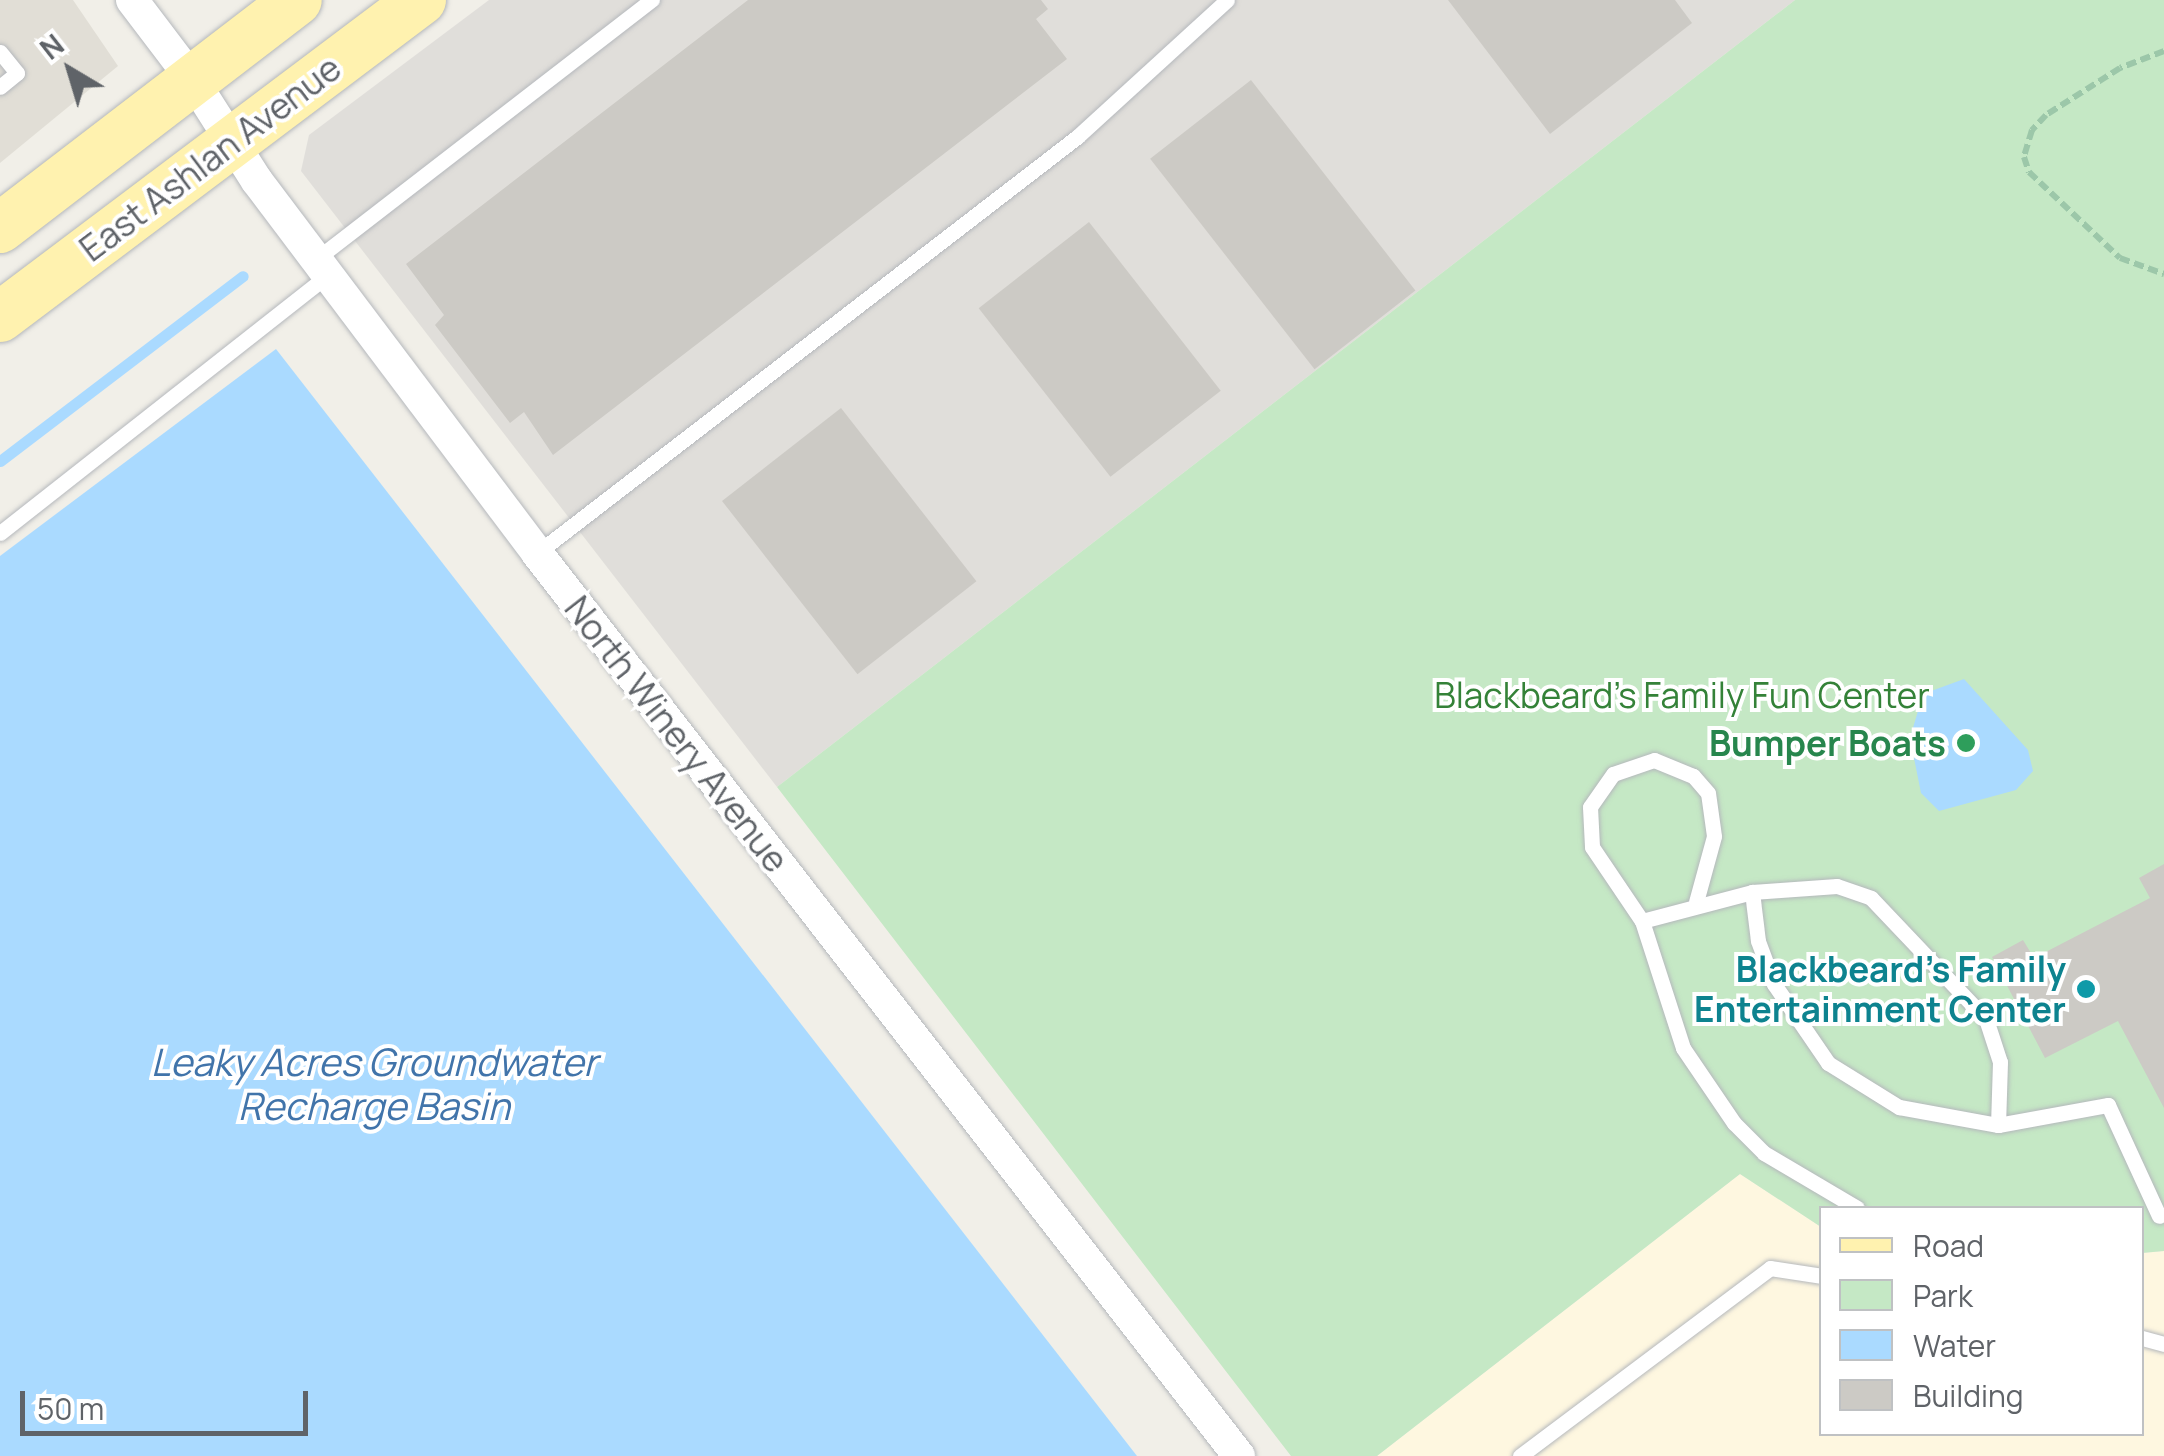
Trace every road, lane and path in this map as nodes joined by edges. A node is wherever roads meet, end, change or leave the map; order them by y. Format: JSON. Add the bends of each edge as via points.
{"nodes":[{"id":1,"x":132,"y":0,"type":"edge"},
{"id":2,"x":297,"y":0,"type":"edge"},
{"id":3,"x":420,"y":0,"type":"edge"},
{"id":4,"x":652,"y":0,"type":"edge"},
{"id":5,"x":1227,"y":0,"type":"edge"},
{"id":6,"x":2164,"y":51,"type":"edge"},
{"id":7,"x":0,"y":52,"type":"edge"},
{"id":8,"x":192,"y":78,"type":"junction"},
{"id":9,"x":0,"y":86,"type":"edge"},
{"id":10,"x":228,"y":142,"type":"junction"},
{"id":11,"x":0,"y":228,"type":"edge"},
{"id":12,"x":321,"y":268,"type":"junction"},
{"id":13,"x":2164,"y":274,"type":"edge"},
{"id":14,"x":0,"y":318,"type":"edge"},
{"id":15,"x":0,"y":533,"type":"edge"},
{"id":16,"x":537,"y":552,"type":"junction"},
{"id":17,"x":1752,"y":892,"type":"junction"},
{"id":18,"x":1696,"y":902,"type":"junction"},
{"id":19,"x":1642,"y":921,"type":"junction"},
{"id":20,"x":1998,"y":1125,"type":"junction"},
{"id":21,"x":1854,"y":1206,"type":"edge"},
{"id":22,"x":2162,"y":1216,"type":"edge"},
{"id":23,"x":1819,"y":1276,"type":"edge"},
{"id":24,"x":1240,"y":1456,"type":"edge"},
{"id":25,"x":1520,"y":1456,"type":"edge"}],
"edges":[{"from":1,"to":8,"type":"street","name":"North Winery Avenue"},
{"from":2,"to":8,"type":"main road","name":"East Ashlan Avenue"},
{"from":3,"to":10,"type":"main road","name":"East Ashlan Avenue"},
{"from":4,"to":12,"type":"lane"},
{"from":5,"to":16,"type":"lane","via":[[1078,137]]},
{"from":6,"to":13,"type":"path","via":[[2120,68],[2046,115],[2032,130],[2024,157],[2029,172],[2120,258]]},
{"from":7,"to":9,"type":"lane","via":[[17,74]]},
{"from":8,"to":10,"type":"street","name":"North Winery Avenue"},
{"from":8,"to":11,"type":"main road","name":"East Ashlan Avenue"},
{"from":10,"to":12,"type":"street","name":"North Winery Avenue"},
{"from":10,"to":14,"type":"main road","name":"East Ashlan Avenue"},
{"from":12,"to":15,"type":"lane"},
{"from":12,"to":16,"type":"street","name":"North Winery Avenue"},
{"from":16,"to":24,"type":"street","name":"North Winery Avenue"},
{"from":17,"to":18,"type":"lane"},
{"from":17,"to":20,"type":"lane","via":[[1758,941],[1774,984],[1828,1063],[1899,1106]]},
{"from":17,"to":20,"type":"lane","via":[[1836,886],[1871,898],[1986,1019],[2000,1062]]},
{"from":18,"to":19,"type":"lane"},
{"from":18,"to":19,"type":"lane","via":[[1714,836],[1708,793],[1675,765],[1632,764],[1599,788],[1588,827],[1602,864]]},
{"from":19,"to":21,"type":"lane","via":[[1670,1018],[1708,1090],[1764,1153]]},
{"from":20,"to":22,"type":"lane","via":[[2108,1105]]},
{"from":23,"to":25,"type":"lane","via":[[1770,1268]]}]}
